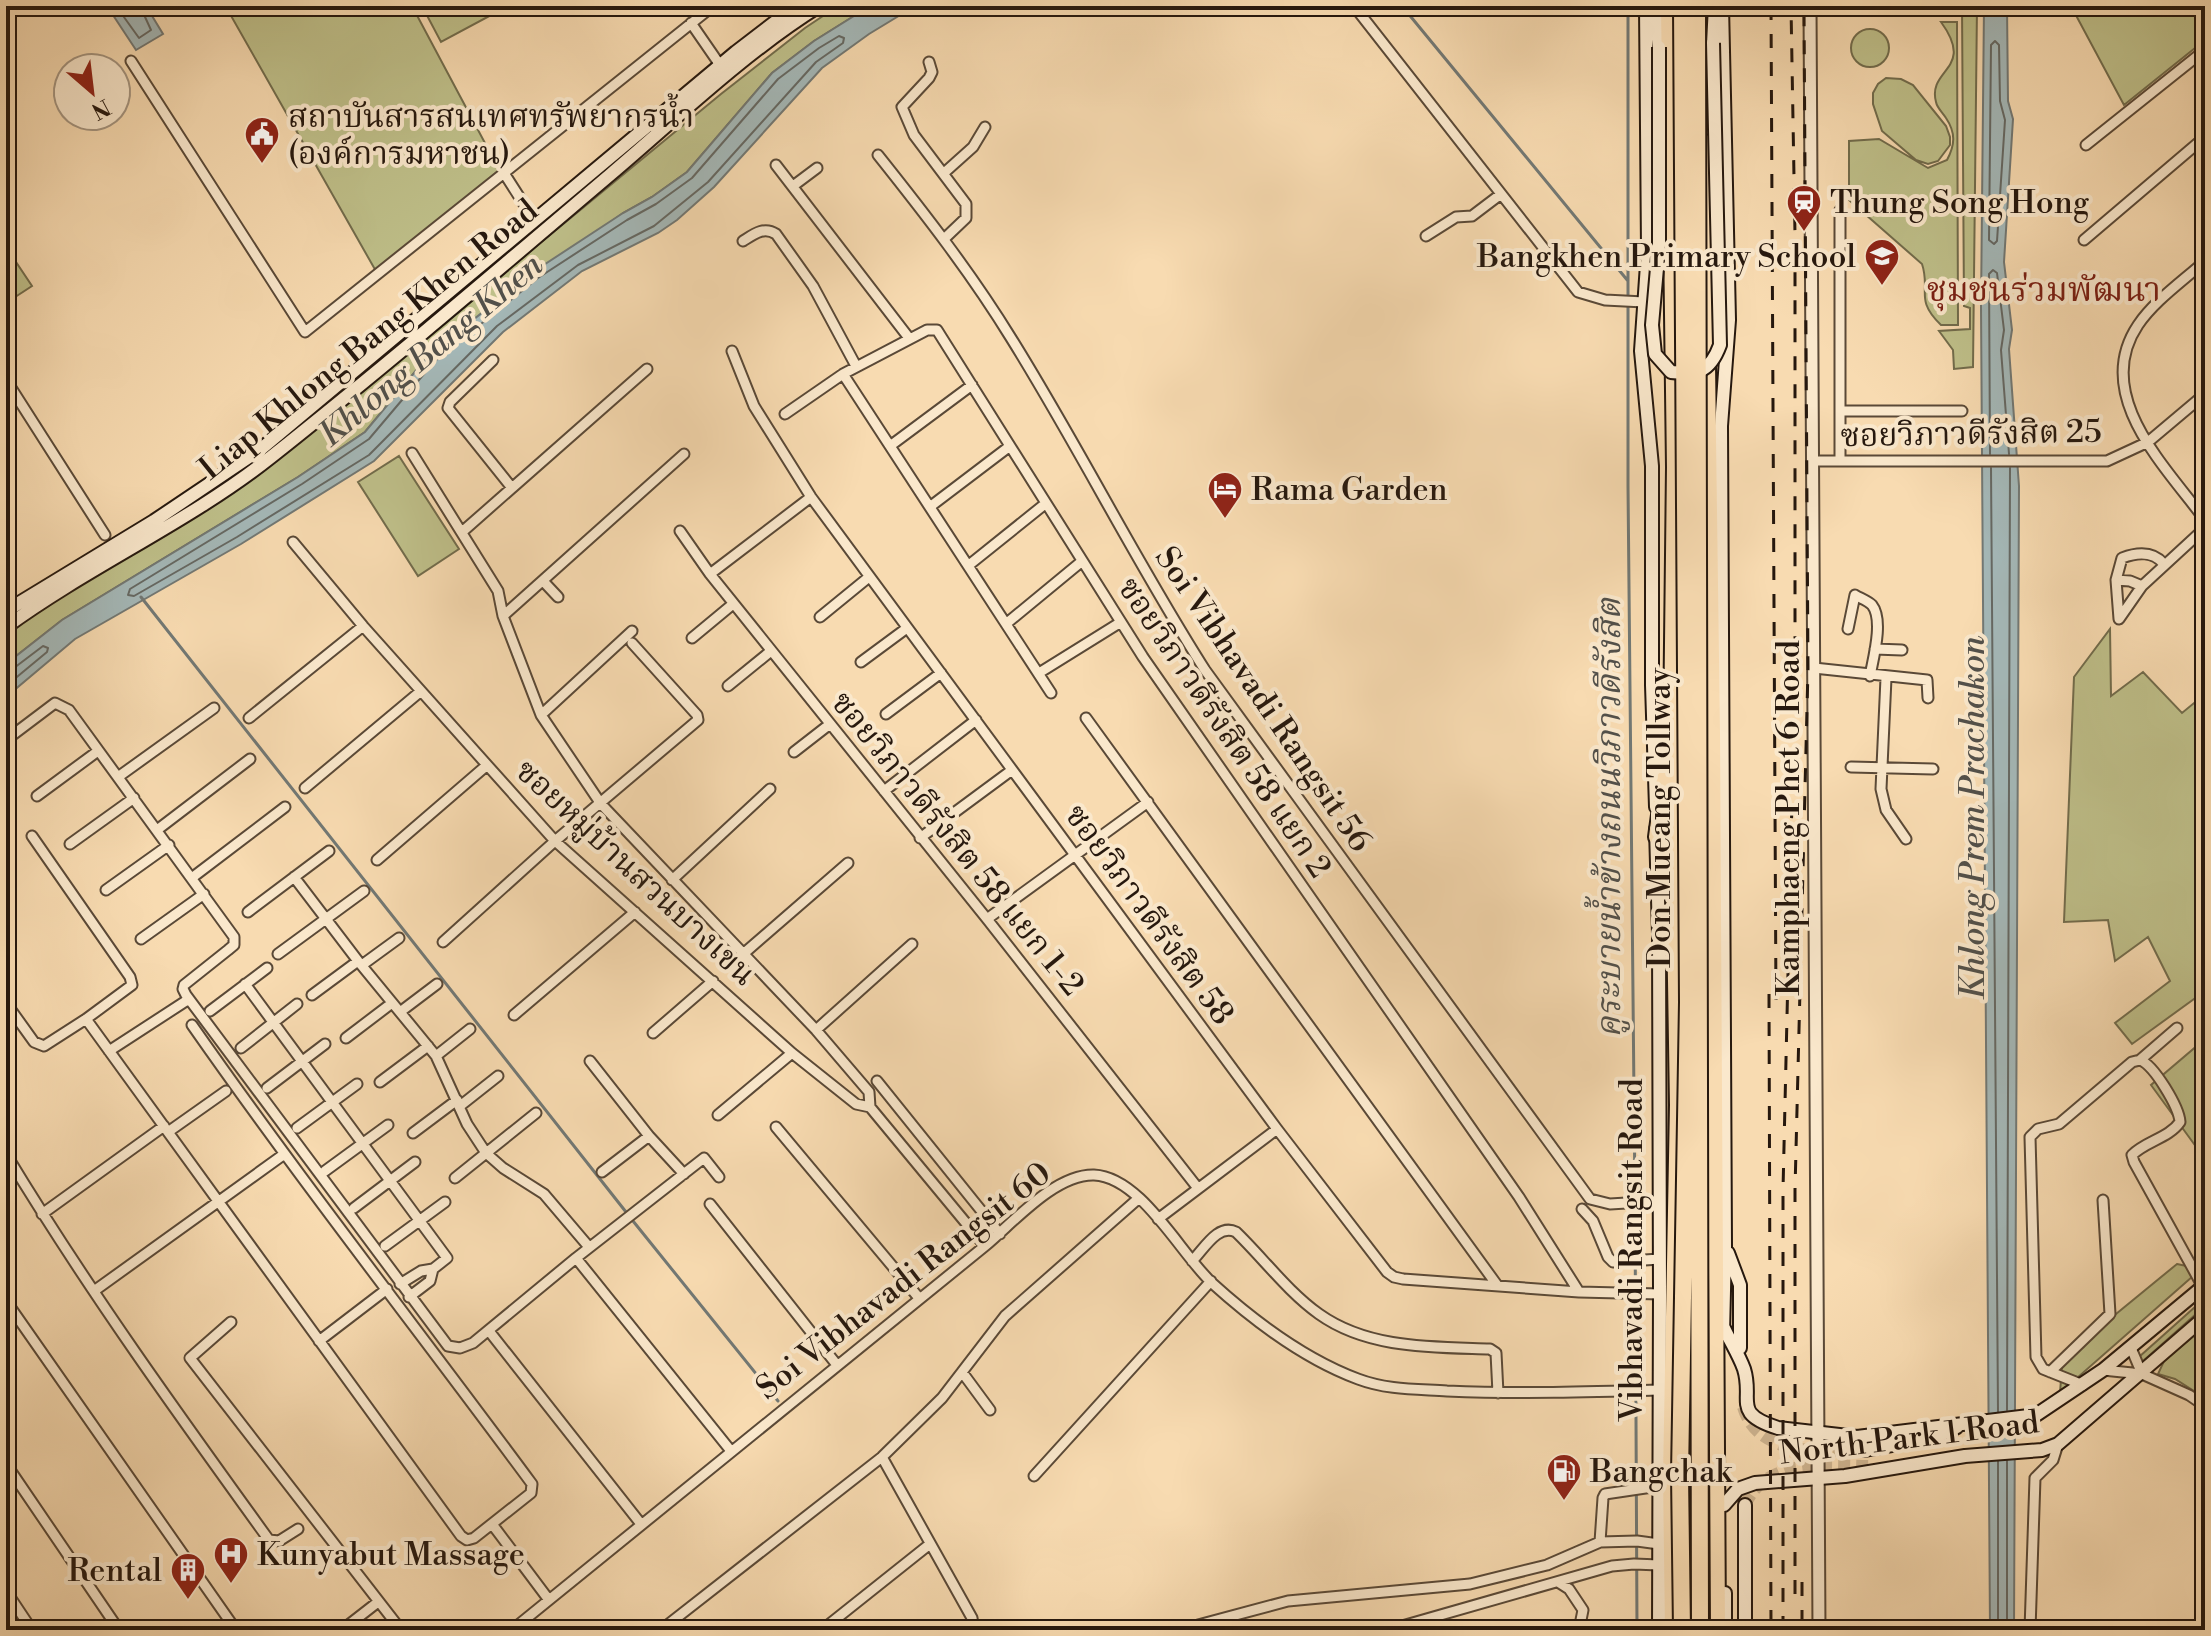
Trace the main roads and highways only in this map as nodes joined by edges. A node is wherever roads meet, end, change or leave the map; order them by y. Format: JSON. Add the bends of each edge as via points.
{"nodes":[{"id":1,"x":796,"y":6,"type":"edge"},
{"id":2,"x":819,"y":6,"type":"edge"},
{"id":3,"x":1646,"y":6,"type":"edge"},
{"id":4,"x":1655,"y":6,"type":"edge"},
{"id":5,"x":1668,"y":6,"type":"edge"},
{"id":6,"x":1682,"y":6,"type":"edge"},
{"id":7,"x":1697,"y":6,"type":"edge"},
{"id":8,"x":1705,"y":6,"type":"edge"},
{"id":9,"x":1715,"y":6,"type":"edge"},
{"id":10,"x":1722,"y":6,"type":"edge"},
{"id":11,"x":534,"y":220,"type":"junction"},
{"id":12,"x":543,"y":232,"type":"junction"},
{"id":13,"x":215,"y":488,"type":"junction"},
{"id":14,"x":6,"y":611,"type":"edge"},
{"id":15,"x":6,"y":627,"type":"edge"},
{"id":16,"x":1671,"y":732,"type":"junction"},
{"id":17,"x":1713,"y":733,"type":"junction"},
{"id":18,"x":1722,"y":826,"type":"junction"},
{"id":19,"x":1656,"y":837,"type":"junction"},
{"id":20,"x":1725,"y":1247,"type":"junction"},
{"id":21,"x":2204,"y":1286,"type":"edge"},
{"id":22,"x":2205,"y":1317,"type":"edge"},
{"id":23,"x":1723,"y":1327,"type":"junction"},
{"id":24,"x":1740,"y":1348,"type":"dead end"},
{"id":25,"x":1964,"y":1424,"type":"junction"},
{"id":26,"x":1865,"y":1450,"type":"tunnel mouth"},
{"id":27,"x":1965,"y":1456,"type":"junction"},
{"id":28,"x":1871,"y":1466,"type":"tunnel mouth"},
{"id":29,"x":1724,"y":1505,"type":"junction"},
{"id":30,"x":1745,"y":1505,"type":"tunnel mouth"},
{"id":31,"x":1659,"y":1630,"type":"edge"},
{"id":32,"x":1672,"y":1630,"type":"edge"},
{"id":33,"x":1682,"y":1630,"type":"edge"},
{"id":34,"x":1700,"y":1630,"type":"edge"},
{"id":35,"x":1718,"y":1630,"type":"edge"},
{"id":36,"x":1725,"y":1630,"type":"edge"},
{"id":37,"x":1745,"y":1630,"type":"edge"}],
"edges":[{"from":1,"to":11,"type":"main road","name":"Liap Khlong Bang Khen Road"},
{"from":2,"to":12,"type":"main road","name":"Liap Khlong Bang Khen Road","via":[[727,75]]},
{"from":3,"to":19,"type":"main road","name":"Vibhavadi Rangsit Road","via":[[1648,250],[1634,301],[1652,466]]},
{"from":4,"to":9,"type":"main road","bridge":true,"via":[[1659,245],[1652,325],[1655,354],[1671,372],[1689,374],[1706,369],[1720,345]]},
{"from":5,"to":16,"type":"highway","name":"Vibhavadi Rangsit Road","via":[[1674,467]]},
{"from":6,"to":33,"type":"highway","name":"Don Mueang Tollway","bridge":true,"via":[[1688,1002]]},
{"from":7,"to":34,"type":"highway","name":"Don Mueang Tollway","bridge":true},
{"from":8,"to":17,"type":"highway"},
{"from":10,"to":18,"type":"main road","via":[[1729,320],[1721,426]]},
{"from":11,"to":12,"type":"main road"},
{"from":11,"to":13,"type":"main road","name":"Liap Khlong Bang Khen Road"},
{"from":12,"to":13,"type":"main road","name":"Liap Khlong Bang Khen Road","via":[[269,459]]},
{"from":13,"to":14,"type":"main road","name":"Liap Khlong Bang Khen Road"},
{"from":13,"to":15,"type":"main road","name":"Liap Khlong Bang Khen Road"},
{"from":16,"to":19,"type":"highway"},
{"from":16,"to":32,"type":"highway","name":"Vibhavadi Rangsit Road","via":[[1677,1105]]},
{"from":17,"to":18,"type":"highway"},
{"from":17,"to":35,"type":"highway"},
{"from":18,"to":20,"type":"main road"},
{"from":19,"to":31,"type":"main road","name":"Vibhavadi Rangsit Road"},
{"from":20,"to":23,"type":"main road"},
{"from":20,"to":24,"type":"main road","via":[[1740,1285]]},
{"from":21,"to":25,"type":"main road","name":"North Park 1 Road","via":[[2103,1370],[2036,1415]]},
{"from":22,"to":27,"type":"main road","name":"North Park 1 Road","via":[[2058,1444]]},
{"from":23,"to":25,"type":"main road","name":"North Park 1 Road","via":[[1744,1369],[1745,1403],[1766,1425],[1857,1437]]},
{"from":23,"to":29,"type":"main road"},
{"from":25,"to":26,"type":"main road","via":[[1937,1437]]},
{"from":27,"to":28,"type":"main road"},
{"from":27,"to":29,"type":"main road","name":"North Park 1 Road","via":[[1746,1485]]},
{"from":29,"to":36,"type":"main road"},
{"from":30,"to":37,"type":"main road"}]}
